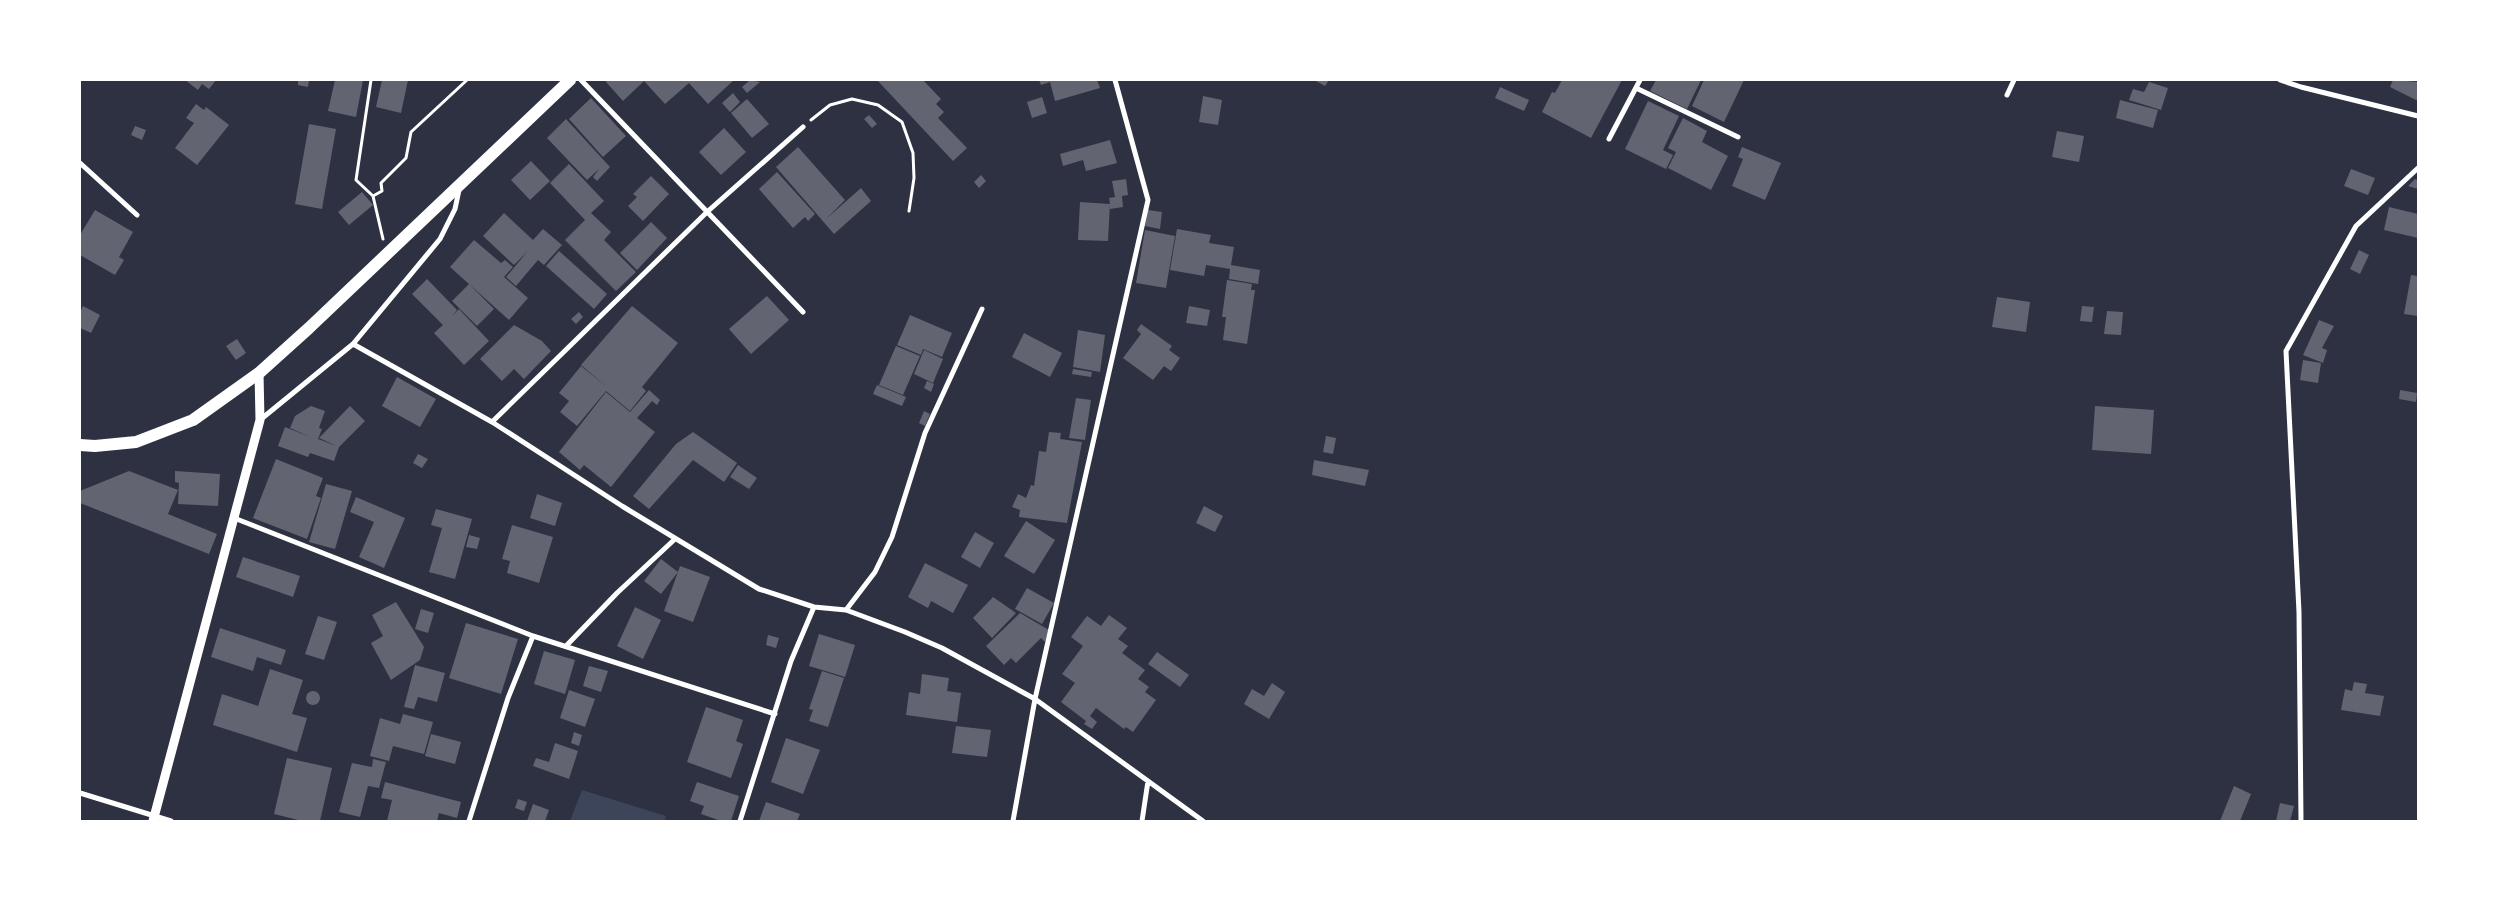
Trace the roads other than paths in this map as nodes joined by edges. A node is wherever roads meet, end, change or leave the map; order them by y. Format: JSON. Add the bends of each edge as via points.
{"nodes":[{"id":1,"x":570,"y":80,"type":"edge"},
{"id":2,"x":580,"y":80,"type":"edge"},
{"id":3,"x":1115,"y":80,"type":"edge"},
{"id":4,"x":1640,"y":80,"type":"edge"},
{"id":5,"x":2014,"y":80,"type":"edge"},
{"id":6,"x":2280,"y":80,"type":"edge"},
{"id":7,"x":2304,"y":80,"type":"edge"},
{"id":8,"x":2301,"y":87,"type":"junction"},
{"id":9,"x":1636,"y":88,"type":"junction"},
{"id":10,"x":2007,"y":95,"type":"dead end"},
{"id":11,"x":2418,"y":116,"type":"edge"},
{"id":12,"x":803,"y":127,"type":"road end"},
{"id":13,"x":1738,"y":137,"type":"dead end"},
{"id":14,"x":1609,"y":138,"type":"dead end"},
{"id":15,"x":80,"y":163,"type":"edge"},
{"id":16,"x":2418,"y":168,"type":"edge"},
{"id":17,"x":460,"y":183,"type":"junction"},
{"id":18,"x":707,"y":212,"type":"junction"},
{"id":19,"x":137,"y":215,"type":"dead end"},
{"id":20,"x":982,"y":309,"type":"dead end"},
{"id":21,"x":802,"y":312,"type":"dead end"},
{"id":22,"x":353,"y":344,"type":"junction"},
{"id":23,"x":259,"y":373,"type":"junction"},
{"id":24,"x":260,"y":420,"type":"junction"},
{"id":25,"x":492,"y":422,"type":"junction"},
{"id":26,"x":80,"y":445,"type":"edge"},
{"id":27,"x":233,"y":518,"type":"junction"},
{"id":28,"x":676,"y":539,"type":"junction"},
{"id":29,"x":814,"y":607,"type":"junction"},
{"id":30,"x":846,"y":610,"type":"junction"},
{"id":31,"x":533,"y":636,"type":"junction"},
{"id":32,"x":567,"y":645,"type":"junction"},
{"id":33,"x":1035,"y":699,"type":"junction"},
{"id":34,"x":775,"y":714,"type":"junction"},
{"id":35,"x":1148,"y":781,"type":"junction"},
{"id":36,"x":80,"y":793,"type":"edge"},
{"id":37,"x":154,"y":819,"type":"edge"},
{"id":38,"x":171,"y":821,"type":"edge"},
{"id":39,"x":469,"y":821,"type":"edge"},
{"id":40,"x":740,"y":821,"type":"edge"},
{"id":41,"x":1013,"y":821,"type":"edge"},
{"id":42,"x":1142,"y":821,"type":"edge"},
{"id":43,"x":1203,"y":821,"type":"edge"},
{"id":44,"x":2301,"y":821,"type":"edge"}],
"edges":[{"from":1,"to":17,"type":"main road"},
{"from":2,"to":18,"type":"street"},
{"from":3,"to":33,"type":"street","via":[[1148,200]]},
{"from":4,"to":9,"type":"street"},
{"from":5,"to":10,"type":"street"},
{"from":6,"to":8,"type":"street"},
{"from":7,"to":8,"type":"street"},
{"from":8,"to":11,"type":"street"},
{"from":9,"to":13,"type":"street"},
{"from":9,"to":14,"type":"street"},
{"from":12,"to":18,"type":"street"},
{"from":15,"to":19,"type":"street"},
{"from":16,"to":44,"type":"street","via":[[2356,226],[2286,351],[2299,612]]},
{"from":17,"to":22,"type":"street","via":[[455,208],[440,240]]},
{"from":17,"to":23,"type":"main road"},
{"from":18,"to":21,"type":"street"},
{"from":18,"to":25,"type":"street"},
{"from":20,"to":30,"type":"street","via":[[925,433],[892,537],[875,572]]},
{"from":22,"to":24,"type":"street"},
{"from":22,"to":25,"type":"street"},
{"from":23,"to":24,"type":"street"},
{"from":23,"to":26,"type":"main road","via":[[193,420],[136,442]]},
{"from":24,"to":27,"type":"street"},
{"from":25,"to":28,"type":"street"},
{"from":27,"to":31,"type":"street"},
{"from":27,"to":37,"type":"street"},
{"from":28,"to":29,"type":"street","via":[[759,590]]},
{"from":28,"to":32,"type":"street"},
{"from":29,"to":30,"type":"street"},
{"from":29,"to":34,"type":"street"},
{"from":30,"to":33,"type":"street","via":[[942,648]]},
{"from":31,"to":32,"type":"street"},
{"from":31,"to":39,"type":"street","via":[[508,698]]},
{"from":32,"to":34,"type":"street"},
{"from":33,"to":35,"type":"street"},
{"from":33,"to":41,"type":"street"},
{"from":34,"to":40,"type":"street"},
{"from":35,"to":42,"type":"street"},
{"from":35,"to":43,"type":"street"},
{"from":36,"to":37,"type":"street"},
{"from":37,"to":38,"type":"street"}]}
